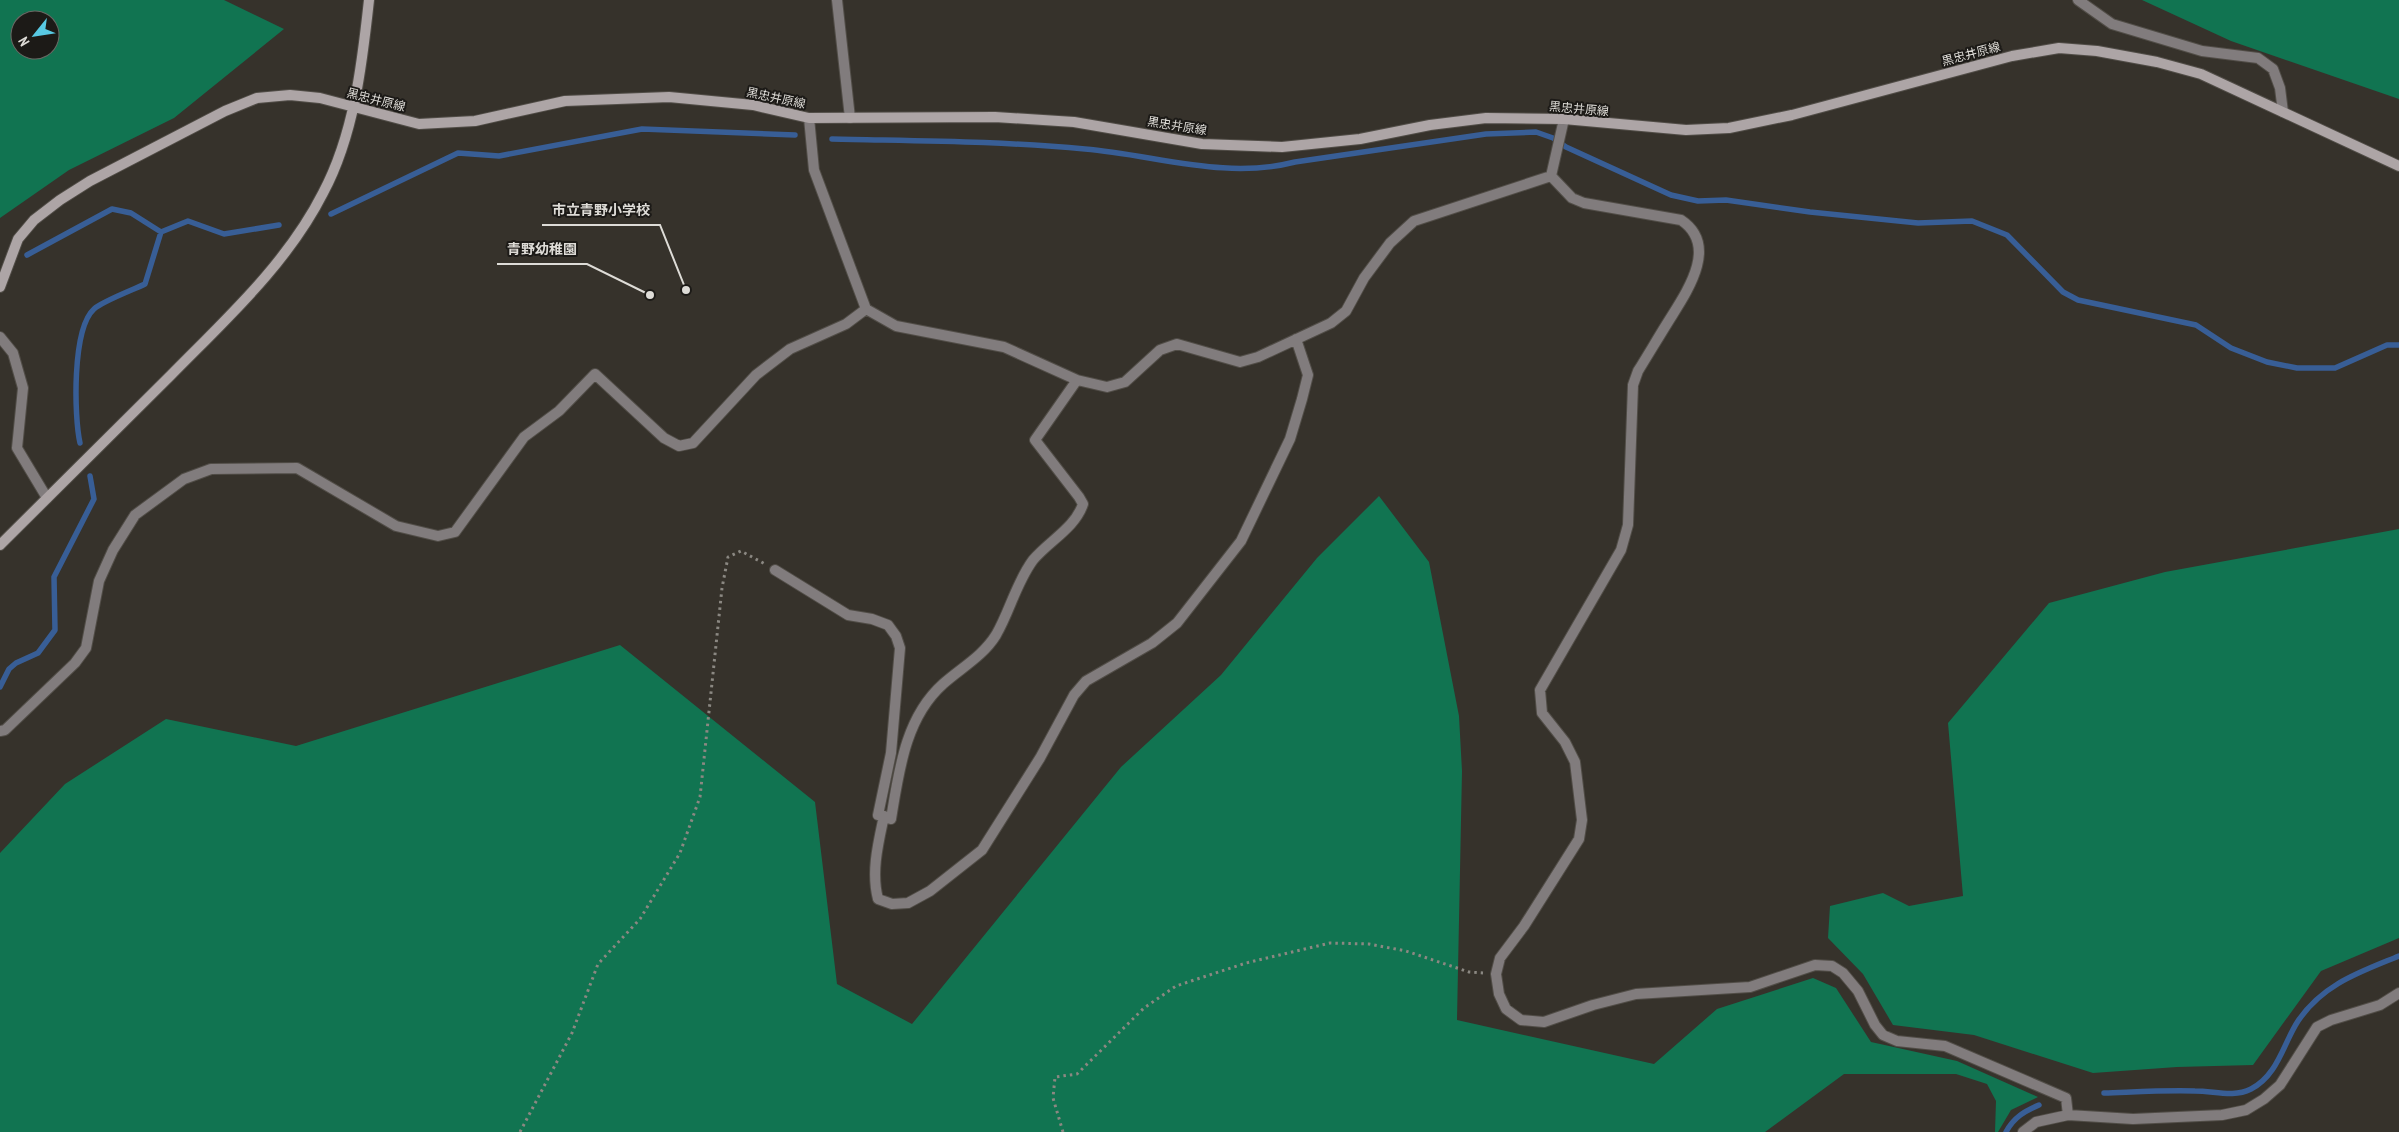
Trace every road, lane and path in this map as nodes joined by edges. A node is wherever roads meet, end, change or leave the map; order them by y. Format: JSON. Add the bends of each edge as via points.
{"nodes":[{"id":1,"x":369,"y":0,"type":"edge"},
{"id":2,"x":837,"y":0,"type":"edge"},
{"id":3,"x":2078,"y":0,"type":"edge"},
{"id":4,"x":352,"y":108,"type":"junction"},
{"id":5,"x":2282,"y":112,"type":"junction"},
{"id":6,"x":809,"y":118,"type":"junction"},
{"id":7,"x":850,"y":118,"type":"junction"},
{"id":8,"x":1564,"y":119,"type":"junction"},
{"id":9,"x":2399,"y":166,"type":"edge"},
{"id":10,"x":1551,"y":176,"type":"junction"},
{"id":11,"x":0,"y":287,"type":"edge"},
{"id":12,"x":866,"y":309,"type":"junction"},
{"id":13,"x":0,"y":337,"type":"edge"},
{"id":14,"x":1296,"y":339,"type":"junction"},
{"id":15,"x":1077,"y":380,"type":"junction"},
{"id":16,"x":47,"y":498,"type":"junction"},
{"id":17,"x":0,"y":545,"type":"edge"},
{"id":18,"x":775,"y":570,"type":"joint"},
{"id":19,"x":0,"y":731,"type":"edge"},
{"id":20,"x":884,"y":816,"type":"junction"},
{"id":21,"x":1496,"y":974,"type":"junction"},
{"id":22,"x":2399,"y":993,"type":"edge"},
{"id":23,"x":2068,"y":1115,"type":"junction"},
{"id":24,"x":520,"y":1132,"type":"edge"},
{"id":25,"x":1063,"y":1132,"type":"edge"},
{"id":26,"x":2022,"y":1132,"type":"edge"}],
"edges":[{"from":1,"to":4,"type":"main road","via":[[362,63]]},
{"from":2,"to":7,"type":"street"},
{"from":3,"to":5,"type":"street","via":[[2112,24],[2202,51],[2258,58],[2273,69],[2280,88]]},
{"from":4,"to":6,"type":"main road","name":"黒忠井原線","via":[[419,124],[475,120],[565,101],[668,97],[753,104]]},
{"from":4,"to":11,"type":"main road","name":"黒忠井原線","via":[[320,98],[290,96],[258,98],[225,111],[90,181],[34,220],[18,239]]},
{"from":4,"to":16,"type":"main road","via":[[343,146],[324,193],[290,247],[237,308]]},
{"from":5,"to":8,"type":"main road","name":"黒忠井原線","via":[[2201,74],[2097,50],[2058,48],[2012,56],[1792,115],[1729,128],[1686,130]]},
{"from":5,"to":9,"type":"main road","name":"黒忠井原線"},
{"from":6,"to":7,"type":"main road","name":"黒忠井原線"},
{"from":6,"to":12,"type":"street","via":[[814,170]]},
{"from":7,"to":8,"type":"main road","name":"黒忠井原線","via":[[995,117],[1074,122],[1202,144],[1282,147],[1360,139],[1486,118]]},
{"from":8,"to":10,"type":"street"},
{"from":10,"to":14,"type":"street","via":[[1414,221],[1390,243],[1364,278],[1346,311],[1331,323]]},
{"from":10,"to":21,"type":"street","via":[[1572,198],[1584,203],[1681,220],[1694,233],[1699,253],[1693,282],[1632,385],[1628,526],[1620,550],[1540,690],[1542,713],[1565,742],[1575,762],[1582,820],[1579,839],[1500,958]]},
{"from":12,"to":15,"type":"street","via":[[896,326],[1004,347]]},
{"from":12,"to":19,"type":"street","via":[[846,324],[790,349],[756,375],[693,443],[679,446],[664,438],[595,374],[559,411],[524,437],[455,532],[438,536],[396,526],[297,468],[211,468],[184,479],[135,515],[113,550],[99,581],[86,648],[75,663],[5,730]]},
{"from":13,"to":16,"type":"street","via":[[13,353],[23,388],[17,448]]},
{"from":14,"to":15,"type":"street","via":[[1240,362],[1177,344],[1160,350],[1125,382],[1107,387]]},
{"from":14,"to":20,"type":"street","via":[[1308,375],[1302,399],[1290,439],[1242,541],[1177,623],[1152,643],[1086,681],[1074,695],[1040,758],[982,850],[930,891],[908,903],[892,904],[878,899],[875,885],[877,848]]},
{"from":15,"to":20,"type":"street","via":[[1035,440],[1084,504],[1080,514],[1034,560],[1016,589],[996,635],[978,657],[926,702],[915,720],[901,763],[891,819]]},
{"from":16,"to":17,"type":"main road"},
{"from":18,"to":20,"type":"street","via":[[848,616],[872,618],[888,625],[896,636],[900,648],[891,754],[878,815]]},
{"from":18,"to":24,"type":"path","via":[[741,551],[728,557],[700,797],[684,844],[640,919],[598,964],[572,1033]]},
{"from":21,"to":23,"type":"street","via":[[1499,994],[1506,1009],[1521,1020],[1544,1022],[1636,994],[1750,987],[1815,965],[1832,966],[1843,973],[1858,991],[1883,1035],[1897,1041],[1945,1046],[2066,1098]]},
{"from":21,"to":25,"type":"path","via":[[1468,972],[1406,951],[1369,944],[1330,943],[1246,963],[1176,986],[1144,1008],[1077,1074],[1055,1077],[1053,1098]]},
{"from":22,"to":23,"type":"street","via":[[2380,1005],[2317,1027],[2280,1085],[2246,1110],[2222,1115],[2133,1119]]},
{"from":23,"to":26,"type":"street","via":[[2036,1122]]}]}
